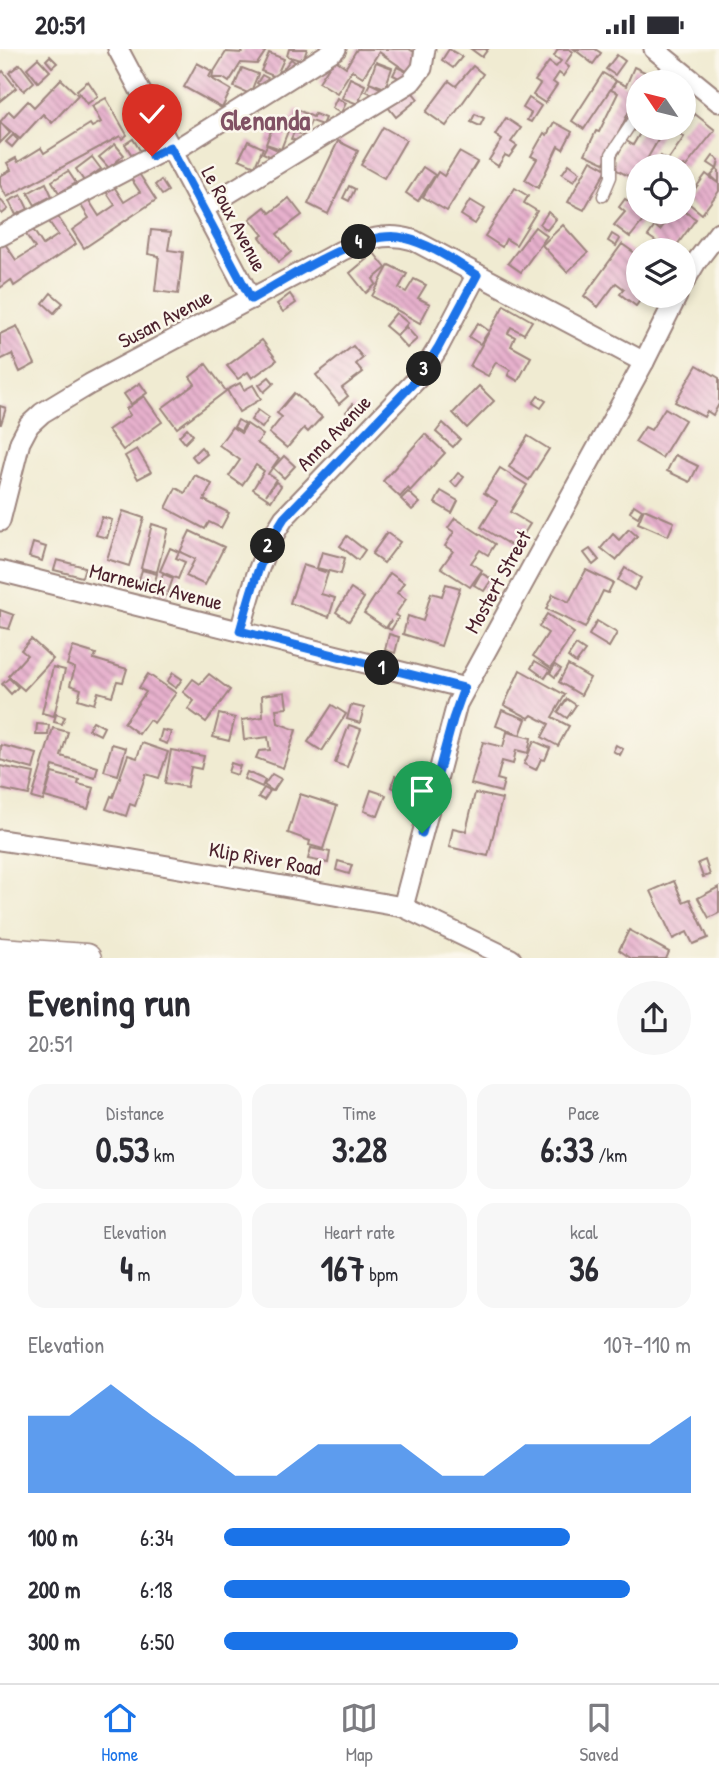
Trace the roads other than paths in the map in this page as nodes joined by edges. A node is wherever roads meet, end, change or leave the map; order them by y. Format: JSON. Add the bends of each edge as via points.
{"nodes":[{"id":1,"x":118,"y":49,"type":"edge"},
{"id":2,"x":336,"y":49,"type":"edge"},
{"id":3,"x":425,"y":49,"type":"edge"},
{"id":4,"x":654,"y":49,"type":"edge"},
{"id":5,"x":671,"y":62,"type":"junction"},
{"id":6,"x":666,"y":70,"type":"edge"},
{"id":7,"x":719,"y":102,"type":"edge"},
{"id":8,"x":626,"y":131,"type":"edge"},
{"id":9,"x":171,"y":149,"type":"junction"},
{"id":10,"x":603,"y":196,"type":"dead end"},
{"id":11,"x":203,"y":209,"type":"junction"},
{"id":12,"x":719,"y":232,"type":"edge"},
{"id":13,"x":0,"y":236,"type":"edge"},
{"id":14,"x":696,"y":262,"type":"edge"},
{"id":15,"x":477,"y":275,"type":"junction"},
{"id":16,"x":251,"y":299,"type":"junction"},
{"id":17,"x":671,"y":308,"type":"edge"},
{"id":18,"x":644,"y":362,"type":"junction"},
{"id":19,"x":0,"y":521,"type":"edge"},
{"id":20,"x":0,"y":571,"type":"edge"},
{"id":21,"x":240,"y":631,"type":"junction"},
{"id":22,"x":464,"y":688,"type":"junction"},
{"id":23,"x":0,"y":840,"type":"edge"},
{"id":24,"x":403,"y":907,"type":"junction"},
{"id":25,"x":0,"y":953,"type":"edge"},
{"id":26,"x":86,"y":958,"type":"edge"},
{"id":27,"x":511,"y":958,"type":"edge"}],
"edges":[{"from":1,"to":9,"type":"street","name":"Le Roux Avenue"},
{"from":2,"to":9,"type":"street"},
{"from":3,"to":11,"type":"street","via":[[422,68],[411,82]]},
{"from":4,"to":5,"type":"street"},
{"from":5,"to":6,"type":"lane"},
{"from":5,"to":7,"type":"street"},
{"from":8,"to":10,"type":"lane","via":[[611,154],[611,177]]},
{"from":9,"to":11,"type":"street","name":"Le Roux Avenue"},
{"from":9,"to":13,"type":"street"},
{"from":11,"to":16,"type":"street","name":"Le Roux Avenue"},
{"from":12,"to":14,"type":"street"},
{"from":15,"to":16,"type":"street","name":"Susan Avenue","via":[[413,240],[378,237],[355,244]]},
{"from":15,"to":18,"type":"street","name":"Susan Avenue"},
{"from":15,"to":21,"type":"street","name":"Anna Avenue","via":[[421,375],[273,534]]},
{"from":16,"to":19,"type":"street","name":"Susan Avenue","via":[[90,384],[35,419],[20,442]]},
{"from":17,"to":18,"type":"street","name":"Mostert Street"},
{"from":18,"to":22,"type":"street","name":"Mostert Street"},
{"from":20,"to":21,"type":"street","name":"Marnewick Avenue"},
{"from":21,"to":22,"type":"street","name":"Marnewick Avenue"},
{"from":22,"to":24,"type":"street","name":"Mostert Street"},
{"from":23,"to":24,"type":"street","name":"Klip River Road"},
{"from":24,"to":27,"type":"street","name":"Klip River Road"},
{"from":25,"to":26,"type":"main road"}]}
